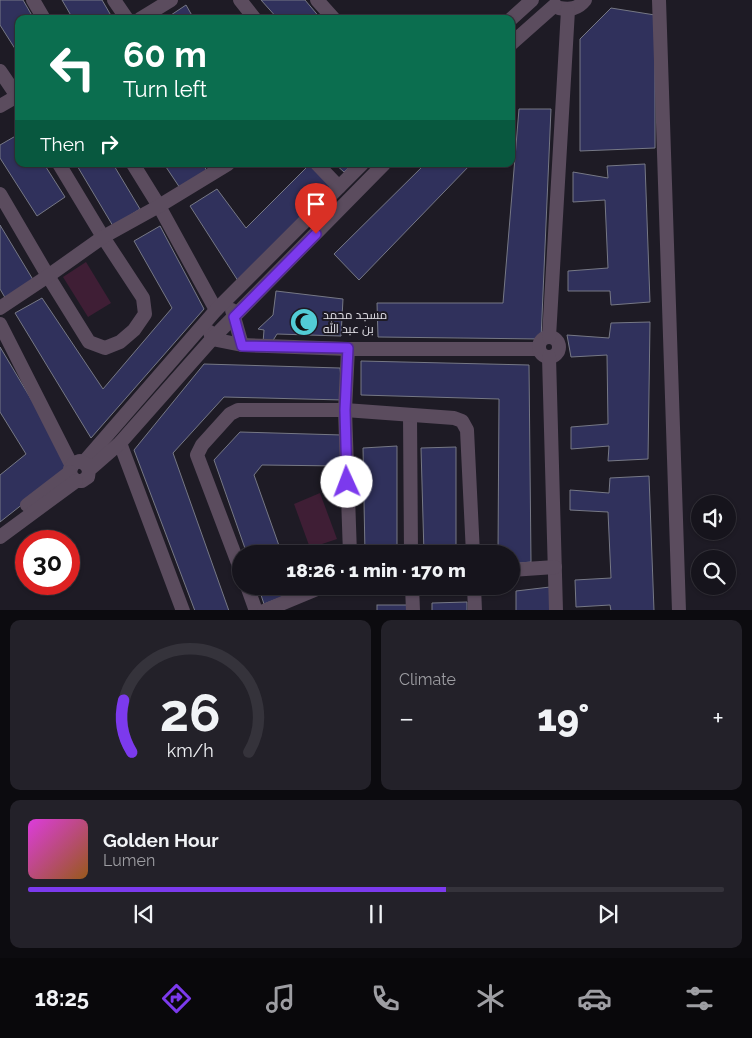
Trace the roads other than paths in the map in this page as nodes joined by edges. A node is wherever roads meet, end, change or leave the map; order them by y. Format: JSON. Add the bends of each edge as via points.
{"nodes":[{"id":1,"x":33,"y":0,"type":"edge"},
{"id":2,"x":114,"y":0,"type":"edge"},
{"id":3,"x":171,"y":0,"type":"edge"},
{"id":4,"x":240,"y":0,"type":"edge"},
{"id":5,"x":317,"y":0,"type":"edge"},
{"id":6,"x":532,"y":0,"type":"edge"},
{"id":7,"x":585,"y":0,"type":"edge"},
{"id":8,"x":660,"y":0,"type":"edge"},
{"id":9,"x":552,"y":3,"type":"edge"},
{"id":10,"x":568,"y":10,"type":"junction"},
{"id":11,"x":42,"y":15,"type":"edge"},
{"id":12,"x":124,"y":15,"type":"edge"},
{"id":13,"x":147,"y":15,"type":"edge"},
{"id":14,"x":251,"y":15,"type":"edge"},
{"id":15,"x":330,"y":15,"type":"edge"},
{"id":16,"x":515,"y":15,"type":"edge"},
{"id":17,"x":515,"y":40,"type":"edge"},
{"id":18,"x":0,"y":71,"type":"edge"},
{"id":19,"x":15,"y":92,"type":"edge"},
{"id":20,"x":15,"y":98,"type":"edge"},
{"id":21,"x":0,"y":106,"type":"edge"},
{"id":22,"x":60,"y":167,"type":"edge"},
{"id":23,"x":134,"y":167,"type":"edge"},
{"id":24,"x":221,"y":167,"type":"edge"},
{"id":25,"x":320,"y":167,"type":"edge"},
{"id":26,"x":359,"y":167,"type":"edge"},
{"id":27,"x":381,"y":167,"type":"edge"},
{"id":28,"x":339,"y":187,"type":"junction"},
{"id":29,"x":0,"y":194,"type":"edge"},
{"id":30,"x":159,"y":206,"type":"junction"},
{"id":31,"x":103,"y":237,"type":"junction"},
{"id":32,"x":48,"y":276,"type":"junction"},
{"id":33,"x":227,"y":299,"type":"junction"},
{"id":34,"x":0,"y":308,"type":"edge"},
{"id":35,"x":216,"y":310,"type":"junction"},
{"id":36,"x":234,"y":317,"type":"junction"},
{"id":37,"x":206,"y":322,"type":"junction"},
{"id":38,"x":0,"y":324,"type":"edge"},
{"id":39,"x":212,"y":339,"type":"junction"},
{"id":40,"x":242,"y":346,"type":"junction"},
{"id":41,"x":348,"y":348,"type":"junction"},
{"id":42,"x":544,"y":353,"type":"junction"},
{"id":43,"x":345,"y":410,"type":"junction"},
{"id":44,"x":410,"y":415,"type":"junction"},
{"id":45,"x":120,"y":443,"type":"junction"},
{"id":46,"x":78,"y":470,"type":"junction"},
{"id":47,"x":0,"y":526,"type":"edge"},
{"id":48,"x":0,"y":537,"type":"edge"},
{"id":49,"x":350,"y":545,"type":"edge"},
{"id":50,"x":411,"y":545,"type":"edge"},
{"id":51,"x":473,"y":545,"type":"edge"},
{"id":52,"x":232,"y":547,"type":"edge"},
{"id":53,"x":555,"y":567,"type":"junction"},
{"id":54,"x":520,"y":569,"type":"edge"},
{"id":55,"x":250,"y":595,"type":"edge"},
{"id":56,"x":302,"y":595,"type":"edge"},
{"id":57,"x":412,"y":595,"type":"edge"},
{"id":58,"x":474,"y":595,"type":"edge"},
{"id":59,"x":184,"y":610,"type":"edge"},
{"id":60,"x":256,"y":610,"type":"edge"},
{"id":61,"x":264,"y":610,"type":"edge"},
{"id":62,"x":413,"y":610,"type":"edge"},
{"id":63,"x":475,"y":610,"type":"edge"},
{"id":64,"x":556,"y":610,"type":"edge"},
{"id":65,"x":679,"y":610,"type":"edge"}],
"edges":[{"from":1,"to":11,"type":"street"},
{"from":2,"to":12,"type":"street"},
{"from":3,"to":13,"type":"street"},
{"from":4,"to":14,"type":"street"},
{"from":5,"to":15,"type":"street"},
{"from":6,"to":16,"type":"street"},
{"from":7,"to":10,"type":"street","via":[[581,6]]},
{"from":8,"to":65,"type":"street"},
{"from":9,"to":10,"type":"street","via":[[557,8]]},
{"from":9,"to":17,"type":"street"},
{"from":10,"to":42,"type":"street","via":[[549,337],[541,340],[539,345]]},
{"from":18,"to":19,"type":"street"},
{"from":20,"to":21,"type":"street"},
{"from":22,"to":31,"type":"street"},
{"from":23,"to":30,"type":"street"},
{"from":24,"to":30,"type":"street"},
{"from":25,"to":28,"type":"street"},
{"from":26,"to":28,"type":"street"},
{"from":27,"to":36,"type":"street"},
{"from":28,"to":33,"type":"street"},
{"from":29,"to":32,"type":"street"},
{"from":30,"to":31,"type":"street"},
{"from":30,"to":35,"type":"street"},
{"from":31,"to":32,"type":"street"},
{"from":31,"to":32,"type":"street","via":[[143,298],[145,314],[120,342],[105,348],[89,342]]},
{"from":32,"to":34,"type":"street"},
{"from":33,"to":35,"type":"street"},
{"from":33,"to":36,"type":"street"},
{"from":35,"to":37,"type":"street"},
{"from":36,"to":39,"type":"street"},
{"from":36,"to":40,"type":"street"},
{"from":37,"to":39,"type":"street"},
{"from":37,"to":46,"type":"street"},
{"from":38,"to":46,"type":"street"},
{"from":39,"to":40,"type":"street"},
{"from":39,"to":45,"type":"street"},
{"from":40,"to":41,"type":"street"},
{"from":41,"to":42,"type":"street"},
{"from":41,"to":43,"type":"street"},
{"from":42,"to":53,"type":"street"},
{"from":43,"to":44,"type":"street"},
{"from":43,"to":49,"type":"street"},
{"from":43,"to":52,"type":"street","via":[[238,410],[230,414],[202,445],[198,455]]},
{"from":44,"to":50,"type":"street"},
{"from":44,"to":51,"type":"street","via":[[454,418],[467,430]]},
{"from":45,"to":46,"type":"street"},
{"from":45,"to":59,"type":"street"},
{"from":46,"to":47,"type":"street"},
{"from":46,"to":48,"type":"street"},
{"from":53,"to":54,"type":"street"},
{"from":53,"to":64,"type":"street"},
{"from":55,"to":60,"type":"street"},
{"from":56,"to":61,"type":"street"},
{"from":57,"to":62,"type":"street"},
{"from":58,"to":63,"type":"street"}]}
